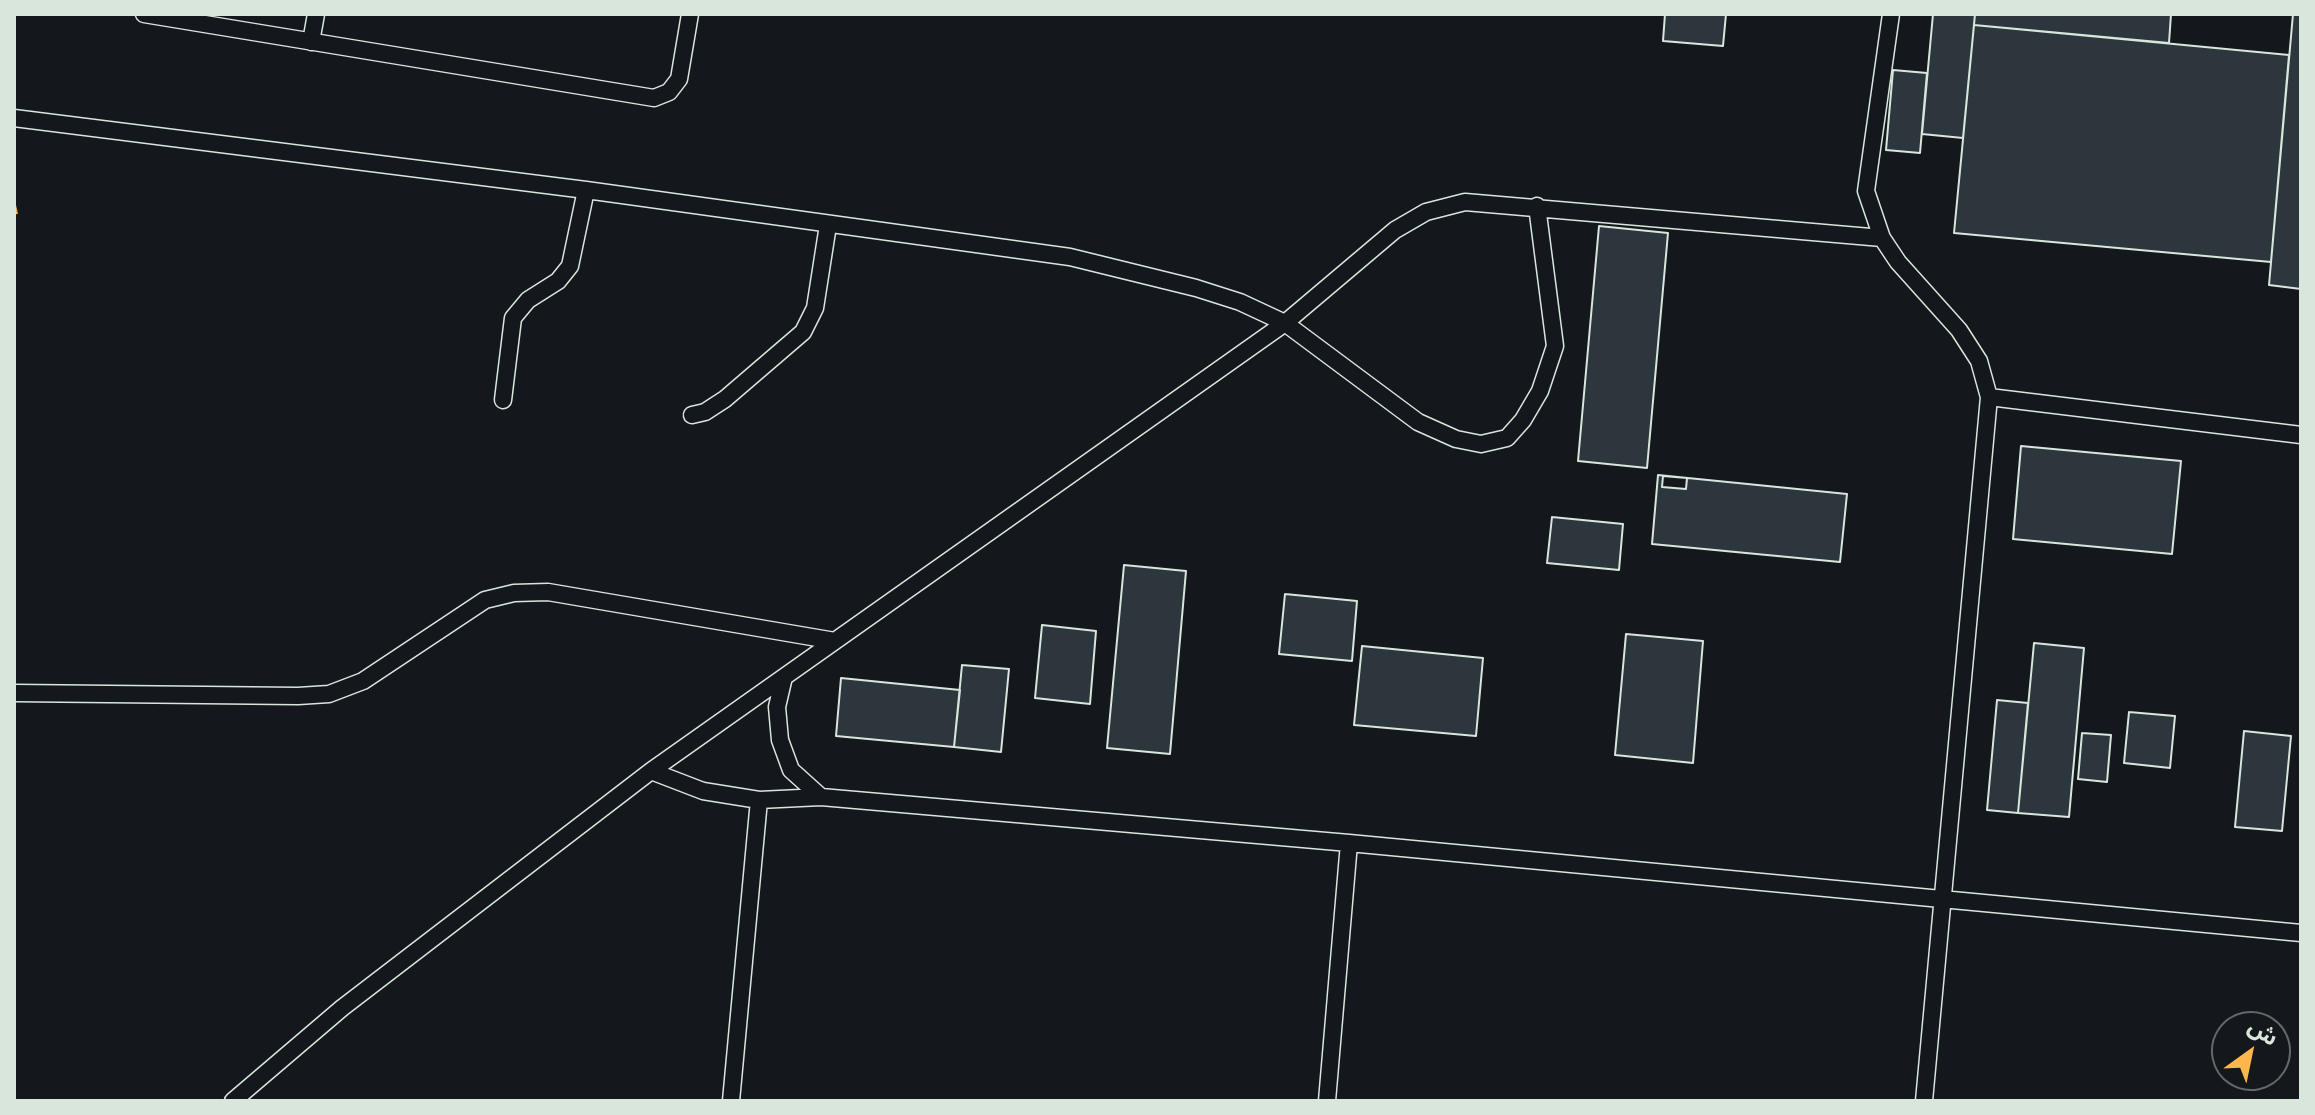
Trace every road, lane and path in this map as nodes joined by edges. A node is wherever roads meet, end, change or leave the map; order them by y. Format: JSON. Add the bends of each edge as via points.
{"nodes":[{"id":1,"x":144,"y":14,"type":"edge"},
{"id":2,"x":316,"y":14,"type":"edge"},
{"id":3,"x":690,"y":14,"type":"edge"},
{"id":4,"x":1891,"y":14,"type":"edge"},
{"id":5,"x":311,"y":42,"type":"junction"},
{"id":6,"x":14,"y":118,"type":"edge"},
{"id":7,"x":586,"y":190,"type":"junction"},
{"id":8,"x":1537,"y":206,"type":"junction"},
{"id":9,"x":828,"y":225,"type":"junction"},
{"id":10,"x":1882,"y":238,"type":"junction"},
{"id":11,"x":1285,"y":323,"type":"junction"},
{"id":12,"x":1989,"y":397,"type":"junction"},
{"id":13,"x":503,"y":400,"type":"dead end"},
{"id":14,"x":692,"y":415,"type":"dead end"},
{"id":15,"x":2301,"y":435,"type":"edge"},
{"id":16,"x":835,"y":641,"type":"junction"},
{"id":17,"x":784,"y":677,"type":"junction"},
{"id":18,"x":14,"y":693,"type":"edge"},
{"id":19,"x":651,"y":771,"type":"junction"},
{"id":20,"x":821,"y":797,"type":"junction"},
{"id":21,"x":759,"y":800,"type":"junction"},
{"id":22,"x":1349,"y":843,"type":"junction"},
{"id":23,"x":1942,"y":900,"type":"junction"},
{"id":24,"x":2301,"y":933,"type":"edge"},
{"id":25,"x":233,"y":1101,"type":"edge"},
{"id":26,"x":731,"y":1101,"type":"edge"},
{"id":27,"x":1327,"y":1101,"type":"edge"},
{"id":28,"x":1924,"y":1101,"type":"edge"}],
"edges":[{"from":1,"to":5,"type":"lane"},
{"from":2,"to":5,"type":"lane"},
{"from":3,"to":5,"type":"lane","via":[[679,79],[669,92],[654,98]]},
{"from":4,"to":10,"type":"lane","via":[[1866,191]]},
{"from":6,"to":7,"type":"lane"},
{"from":7,"to":9,"type":"lane"},
{"from":7,"to":13,"type":"lane","via":[[570,266],[558,281],[519,307],[513,318]]},
{"from":8,"to":10,"type":"lane"},
{"from":8,"to":11,"type":"lane","via":[[1465,202],[1426,212],[1395,230]]},
{"from":8,"to":11,"type":"lane","via":[[1555,346],[1540,391],[1507,438],[1481,444],[1418,422]]},
{"from":9,"to":11,"type":"lane","via":[[1070,257],[1196,288]]},
{"from":9,"to":14,"type":"lane","via":[[815,308],[803,332],[725,399]]},
{"from":10,"to":12,"type":"lane","via":[[1959,330],[1979,361]]},
{"from":11,"to":16,"type":"lane"},
{"from":12,"to":15,"type":"lane"},
{"from":12,"to":23,"type":"lane"},
{"from":16,"to":17,"type":"lane"},
{"from":16,"to":18,"type":"lane","via":[[548,592],[514,593],[485,600],[363,681],[329,694]]},
{"from":17,"to":19,"type":"lane"},
{"from":17,"to":20,"type":"lane","via":[[777,707],[780,740],[791,770]]},
{"from":19,"to":21,"type":"lane","via":[[703,791]]},
{"from":19,"to":25,"type":"lane","via":[[342,1008]]},
{"from":20,"to":21,"type":"lane"},
{"from":20,"to":22,"type":"lane"},
{"from":21,"to":26,"type":"lane"},
{"from":22,"to":23,"type":"lane"},
{"from":22,"to":27,"type":"lane"},
{"from":23,"to":24,"type":"lane"},
{"from":23,"to":28,"type":"lane"}]}
